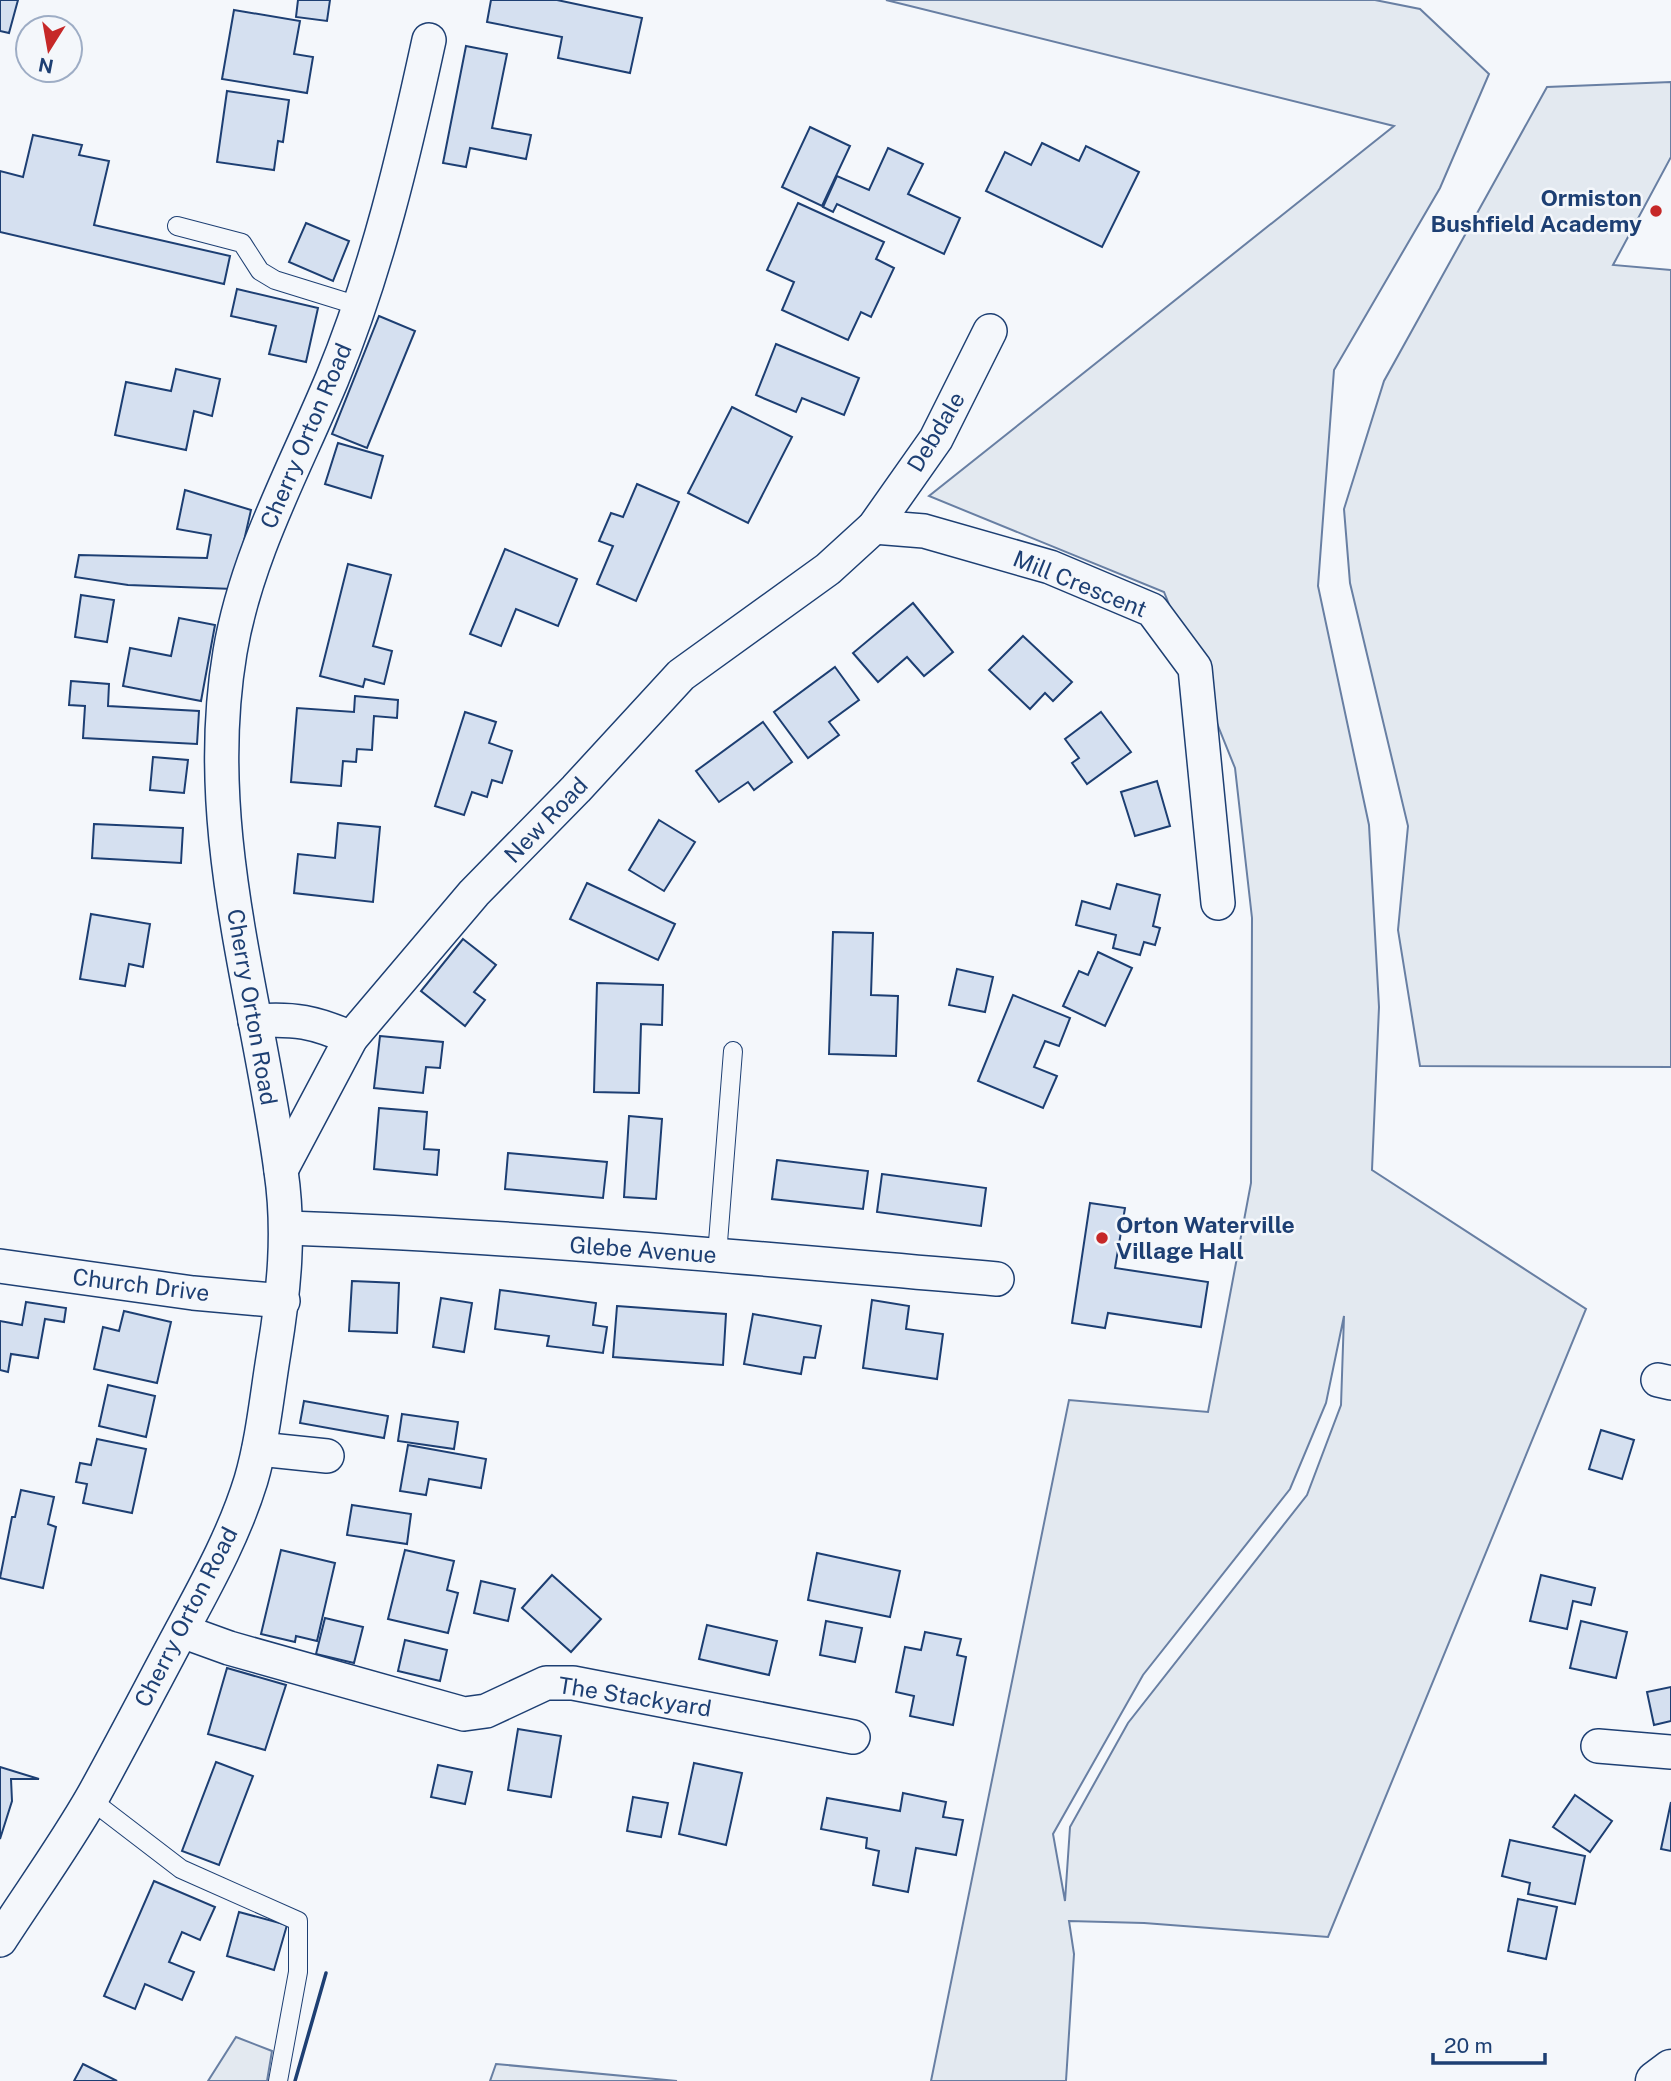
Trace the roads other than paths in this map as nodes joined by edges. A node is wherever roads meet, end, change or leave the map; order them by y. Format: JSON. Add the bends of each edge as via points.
{"nodes":[{"id":1,"x":429,"y":40,"type":"dead end"},
{"id":2,"x":177,"y":226,"type":"dead end"},
{"id":3,"x":359,"y":306,"type":"junction"},
{"id":4,"x":990,"y":331,"type":"dead end"},
{"id":5,"x":874,"y":527,"type":"junction"},
{"id":6,"x":1218,"y":902,"type":"dead end"},
{"id":7,"x":255,"y":1021,"type":"junction"},
{"id":8,"x":351,"y":1038,"type":"junction"},
{"id":9,"x":733,"y":1051,"type":"dead end"},
{"id":10,"x":281,"y":1170,"type":"junction"},
{"id":11,"x":288,"y":1228,"type":"junction"},
{"id":12,"x":717,"y":1255,"type":"junction"},
{"id":13,"x":0,"y":1266,"type":"edge"},
{"id":14,"x":997,"y":1279,"type":"dead end"},
{"id":15,"x":283,"y":1301,"type":"junction"},
{"id":16,"x":259,"y":1449,"type":"junction"},
{"id":17,"x":327,"y":1456,"type":"dead end"},
{"id":18,"x":182,"y":1630,"type":"junction"},
{"id":19,"x":853,"y":1737,"type":"dead end"},
{"id":20,"x":1598,"y":1745,"type":"dead end"},
{"id":21,"x":1671,"y":1752,"type":"edge"},
{"id":22,"x":91,"y":1800,"type":"junction"},
{"id":23,"x":0,"y":1940,"type":"edge"},
{"id":24,"x":1671,"y":2068,"type":"edge"},
{"id":25,"x":278,"y":2081,"type":"edge"},
{"id":26,"x":1655,"y":2081,"type":"edge"}],
"edges":[{"from":1,"to":3,"type":"street","name":"Cherry Orton Road","via":[[400,171]]},
{"from":2,"to":3,"type":"lane","via":[[242,243],[260,271],[275,280]]},
{"from":3,"to":7,"type":"street","name":"Cherry Orton Road","via":[[276,504],[230,649],[223,718],[226,855]]},
{"from":4,"to":5,"type":"street","name":"Debdale","via":[[936,439]]},
{"from":5,"to":6,"type":"street","name":"Mill Crescent","via":[[924,531],[1050,567],[1152,610],[1195,668]]},
{"from":5,"to":8,"type":"street","name":"New Road","via":[[828,569],[681,675],[474,893]]},
{"from":7,"to":8,"type":"street","via":[[291,1018]]},
{"from":7,"to":10,"type":"street","name":"Cherry Orton Road"},
{"from":8,"to":10,"type":"street","name":"New Road"},
{"from":9,"to":12,"type":"lane"},
{"from":10,"to":11,"type":"street","name":"Cherry Orton Road"},
{"from":11,"to":12,"type":"street","name":"Glebe Avenue"},
{"from":11,"to":15,"type":"street","name":"Cherry Orton Road"},
{"from":12,"to":14,"type":"street","name":"Glebe Avenue"},
{"from":13,"to":15,"type":"street","name":"Church Drive"},
{"from":15,"to":16,"type":"street","name":"Cherry Orton Road"},
{"from":16,"to":17,"type":"street"},
{"from":16,"to":18,"type":"street","name":"Cherry Orton Road","via":[[217,1565]]},
{"from":18,"to":19,"type":"street","name":"The Stackyard","via":[[229,1648],[464,1714],[486,1711],[546,1683],[573,1683]]},
{"from":18,"to":22,"type":"street","name":"Cherry Orton Road"},
{"from":20,"to":21,"type":"street"},
{"from":22,"to":23,"type":"street","name":"Cherry Orton Road"},
{"from":22,"to":25,"type":"lane","via":[[181,1870],[298,1921],[298,1972]]},
{"from":24,"to":26,"type":"street"}]}
